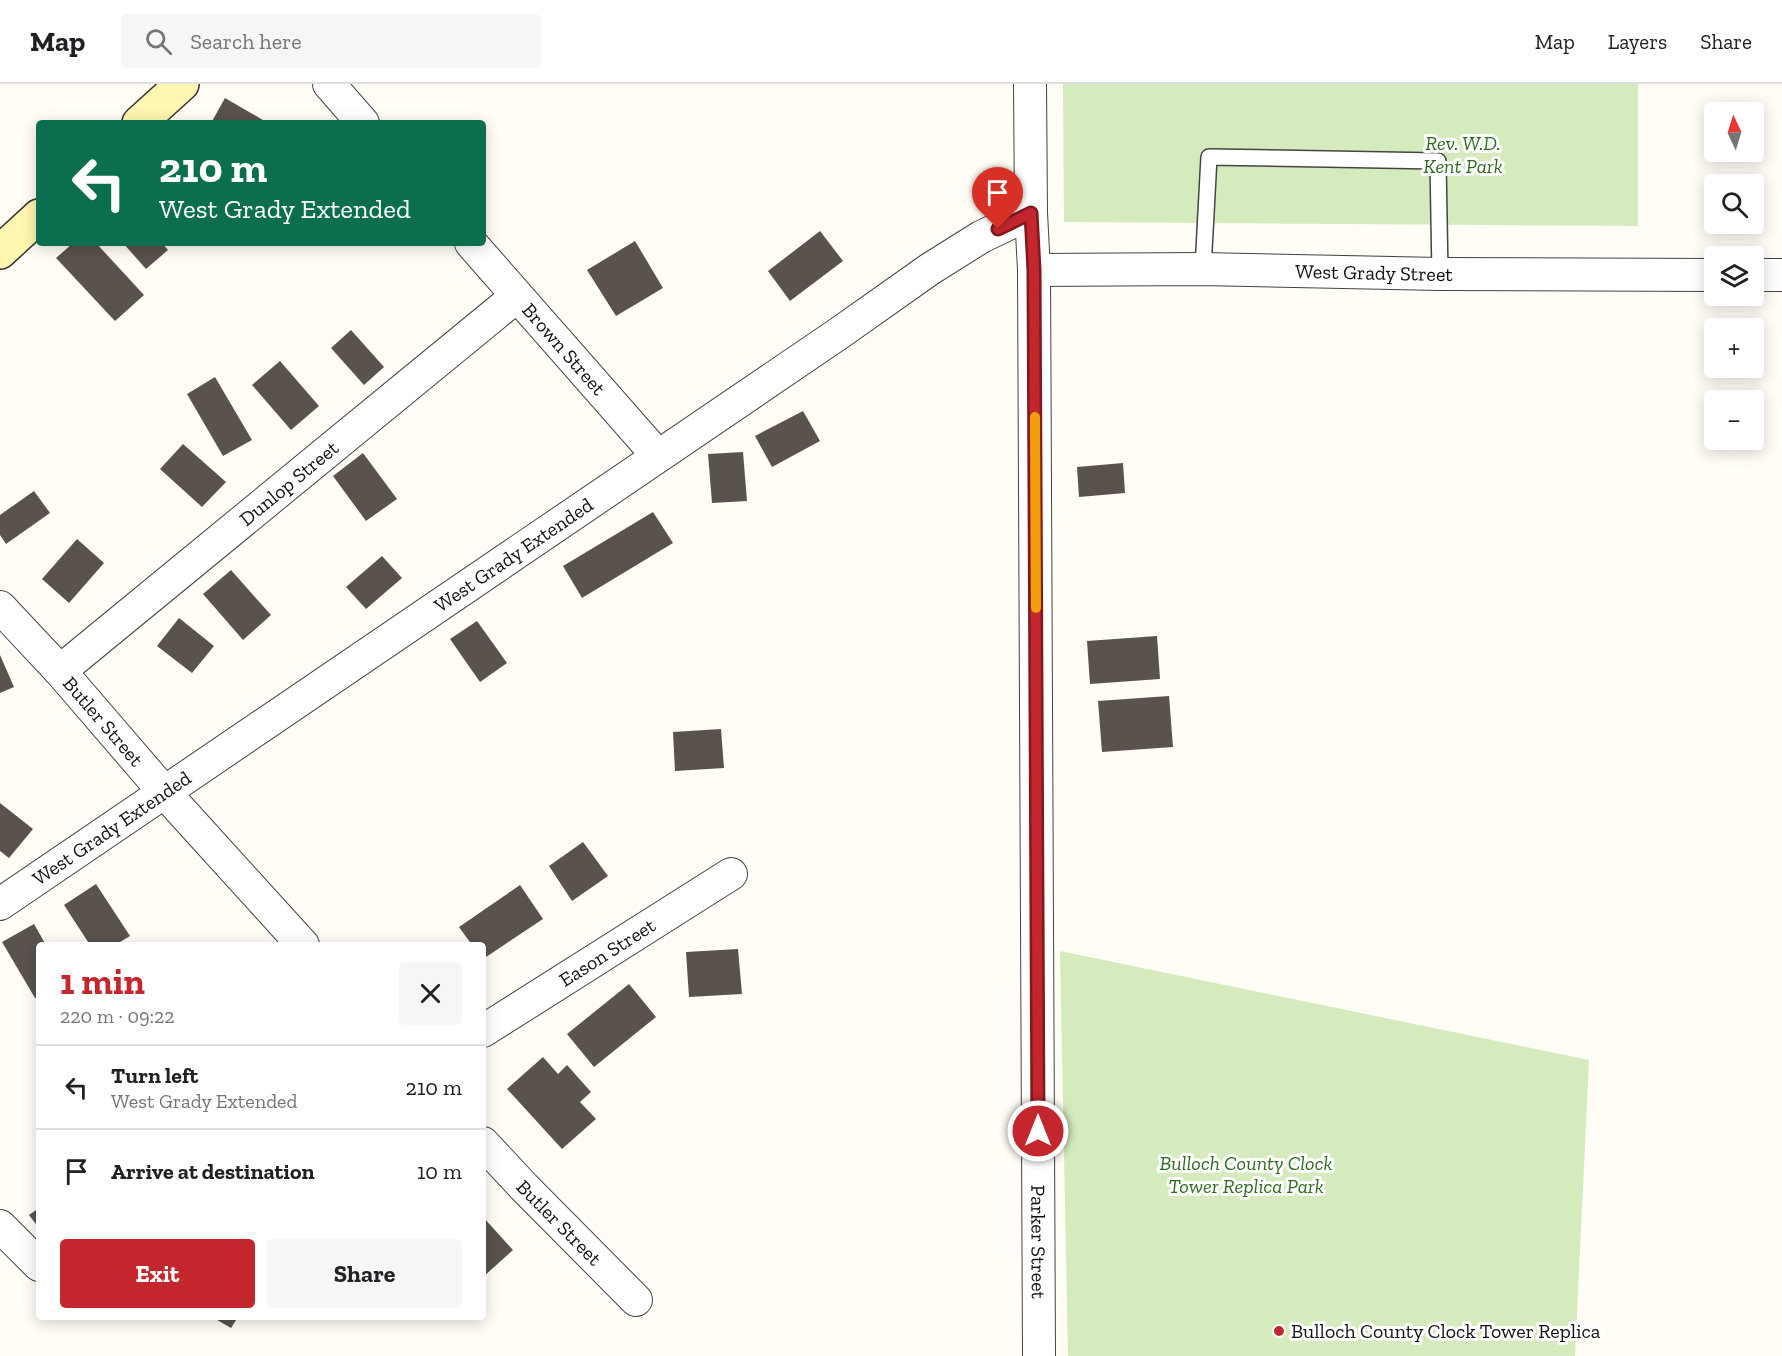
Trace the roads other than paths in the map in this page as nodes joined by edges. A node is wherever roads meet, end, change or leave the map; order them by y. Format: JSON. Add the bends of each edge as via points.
{"nodes":[{"id":1,"x":182,"y":84,"type":"edge"},
{"id":2,"x":329,"y":84,"type":"edge"},
{"id":3,"x":1030,"y":84,"type":"edge"},
{"id":4,"x":143,"y":120,"type":"edge"},
{"id":5,"x":360,"y":120,"type":"edge"},
{"id":6,"x":1031,"y":213,"type":"junction"},
{"id":7,"x":36,"y":219,"type":"edge"},
{"id":8,"x":474,"y":246,"type":"edge"},
{"id":9,"x":0,"y":252,"type":"edge"},
{"id":10,"x":1203,"y":269,"type":"junction"},
{"id":11,"x":1034,"y":270,"type":"junction"},
{"id":12,"x":1440,"y":274,"type":"junction"},
{"id":13,"x":1704,"y":275,"type":"edge"},
{"id":14,"x":1764,"y":275,"type":"edge"},
{"id":15,"x":1782,"y":275,"type":"edge"},
{"id":16,"x":518,"y":296,"type":"junction"},
{"id":17,"x":658,"y":456,"type":"junction"},
{"id":18,"x":0,"y":607,"type":"edge"},
{"id":19,"x":60,"y":671,"type":"junction"},
{"id":20,"x":165,"y":793,"type":"junction"},
{"id":21,"x":731,"y":874,"type":"dead end"},
{"id":22,"x":0,"y":904,"type":"edge"},
{"id":23,"x":300,"y":942,"type":"edge"},
{"id":24,"x":486,"y":1029,"type":"edge"},
{"id":25,"x":486,"y":1146,"type":"edge"},
{"id":26,"x":4,"y":1231,"type":"edge"},
{"id":27,"x":36,"y":1262,"type":"edge"},
{"id":28,"x":636,"y":1300,"type":"dead end"},
{"id":29,"x":1039,"y":1356,"type":"edge"}],
"edges":[{"from":1,"to":4,"type":"street"},
{"from":2,"to":5,"type":"street"},
{"from":3,"to":6,"type":"street","name":"Parker Street"},
{"from":6,"to":11,"type":"street","name":"Parker Street"},
{"from":6,"to":17,"type":"street","name":"West Grady Extended","via":[[981,237],[930,269]]},
{"from":7,"to":9,"type":"street"},
{"from":8,"to":16,"type":"street","name":"Brown Street"},
{"from":10,"to":11,"type":"street","name":"West Grady Street"},
{"from":10,"to":12,"type":"street","name":"West Grady Street"},
{"from":10,"to":12,"type":"lane","via":[[1209,157],[1438,161]]},
{"from":11,"to":29,"type":"street","name":"Parker Street"},
{"from":12,"to":13,"type":"street","name":"West Grady Street"},
{"from":14,"to":15,"type":"street"},
{"from":16,"to":17,"type":"street","name":"Brown Street"},
{"from":16,"to":19,"type":"street","name":"Dunlop Street"},
{"from":17,"to":20,"type":"street","name":"West Grady Extended"},
{"from":18,"to":19,"type":"street","name":"Butler Street"},
{"from":19,"to":20,"type":"street","name":"Butler Street"},
{"from":20,"to":22,"type":"street","name":"West Grady Extended"},
{"from":20,"to":23,"type":"street","name":"Butler Street"},
{"from":21,"to":24,"type":"street","name":"Eason Street"},
{"from":25,"to":28,"type":"street","name":"Butler Street"},
{"from":26,"to":27,"type":"street"}]}
